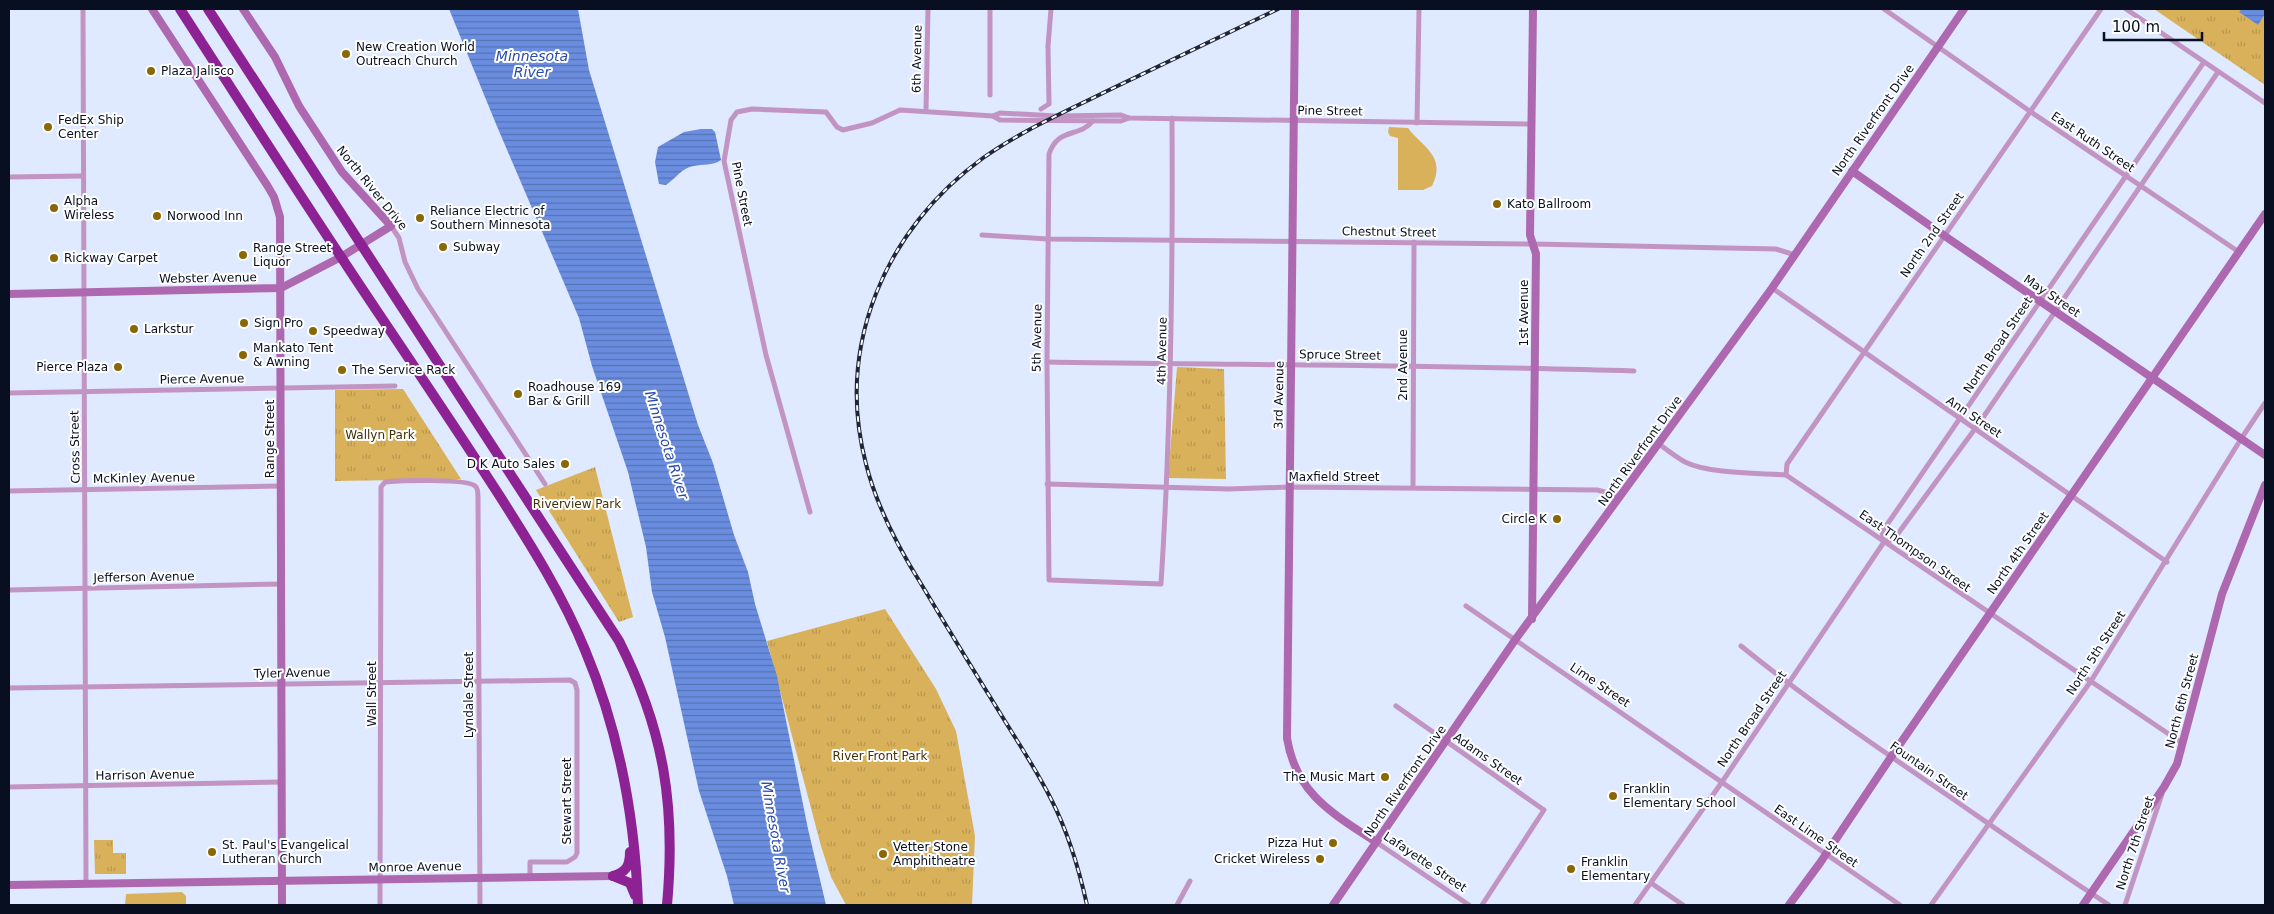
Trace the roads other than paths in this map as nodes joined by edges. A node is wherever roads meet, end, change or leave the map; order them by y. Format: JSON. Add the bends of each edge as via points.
{"nodes":[{"id":1,"x":83,"y":9,"type":"edge"},
{"id":2,"x":152,"y":9,"type":"edge"},
{"id":3,"x":180,"y":9,"type":"edge"},
{"id":4,"x":208,"y":9,"type":"edge"},
{"id":5,"x":243,"y":9,"type":"edge"},
{"id":6,"x":928,"y":9,"type":"edge"},
{"id":7,"x":990,"y":9,"type":"edge"},
{"id":8,"x":1051,"y":9,"type":"edge"},
{"id":9,"x":1295,"y":9,"type":"edge"},
{"id":10,"x":1419,"y":9,"type":"edge"},
{"id":11,"x":1533,"y":9,"type":"edge"},
{"id":12,"x":1884,"y":9,"type":"edge"},
{"id":13,"x":1964,"y":9,"type":"edge"},
{"id":14,"x":2101,"y":9,"type":"edge"},
{"id":15,"x":2126,"y":9,"type":"edge"},
{"id":16,"x":1938,"y":46,"type":"junction"},
{"id":17,"x":2204,"y":62,"type":"junction"},
{"id":18,"x":2218,"y":72,"type":"junction"},
{"id":19,"x":990,"y":95,"type":"dead end"},
{"id":20,"x":2265,"y":103,"type":"edge"},
{"id":21,"x":1041,"y":109,"type":"dead end"},
{"id":22,"x":926,"y":110,"type":"junction"},
{"id":23,"x":2030,"y":112,"type":"junction"},
{"id":24,"x":993,"y":116,"type":"junction"},
{"id":25,"x":1129,"y":118,"type":"junction"},
{"id":26,"x":1172,"y":118,"type":"junction"},
{"id":27,"x":1294,"y":120,"type":"junction"},
{"id":28,"x":1093,"y":121,"type":"junction"},
{"id":29,"x":1417,"y":123,"type":"junction"},
{"id":30,"x":1531,"y":124,"type":"junction"},
{"id":31,"x":1852,"y":171,"type":"junction"},
{"id":32,"x":83,"y":176,"type":"junction"},
{"id":33,"x":2126,"y":177,"type":"junction"},
{"id":34,"x":9,"y":178,"type":"edge"},
{"id":35,"x":2141,"y":186,"type":"junction"},
{"id":36,"x":2265,"y":214,"type":"edge"},
{"id":37,"x":391,"y":226,"type":"junction"},
{"id":38,"x":982,"y":235,"type":"dead end"},
{"id":39,"x":1944,"y":236,"type":"junction"},
{"id":40,"x":1048,"y":238,"type":"junction"},
{"id":41,"x":1173,"y":240,"type":"junction"},
{"id":42,"x":1294,"y":241,"type":"junction"},
{"id":43,"x":1414,"y":242,"type":"junction"},
{"id":44,"x":362,"y":244,"type":"junction"},
{"id":45,"x":1533,"y":244,"type":"junction"},
{"id":46,"x":2239,"y":252,"type":"junction"},
{"id":47,"x":1794,"y":255,"type":"junction"},
{"id":48,"x":341,"y":257,"type":"junction"},
{"id":49,"x":281,"y":288,"type":"junction"},
{"id":50,"x":1772,"y":288,"type":"junction"},
{"id":51,"x":84,"y":292,"type":"junction"},
{"id":52,"x":9,"y":294,"type":"edge"},
{"id":53,"x":2040,"y":302,"type":"junction"},
{"id":54,"x":2055,"y":312,"type":"junction"},
{"id":55,"x":1863,"y":353,"type":"junction"},
{"id":56,"x":1047,"y":362,"type":"junction"},
{"id":57,"x":1172,"y":364,"type":"junction"},
{"id":58,"x":1291,"y":364,"type":"junction"},
{"id":59,"x":1413,"y":367,"type":"junction"},
{"id":60,"x":1535,"y":368,"type":"junction"},
{"id":61,"x":1634,"y":371,"type":"dead end"},
{"id":62,"x":2154,"y":378,"type":"junction"},
{"id":63,"x":395,"y":386,"type":"dead end"},
{"id":64,"x":281,"y":388,"type":"junction"},
{"id":65,"x":84,"y":392,"type":"junction"},
{"id":66,"x":9,"y":393,"type":"edge"},
{"id":67,"x":2265,"y":403,"type":"edge"},
{"id":68,"x":1959,"y":419,"type":"junction"},
{"id":69,"x":1975,"y":429,"type":"junction"},
{"id":70,"x":2240,"y":439,"type":"junction"},
{"id":71,"x":1659,"y":444,"type":"junction"},
{"id":72,"x":2265,"y":455,"type":"edge"},
{"id":73,"x":1786,"y":475,"type":"junction"},
{"id":74,"x":545,"y":484,"type":"dead end"},
{"id":75,"x":1047,"y":484,"type":"junction"},
{"id":76,"x":2265,"y":485,"type":"edge"},
{"id":77,"x":280,"y":486,"type":"junction"},
{"id":78,"x":475,"y":486,"type":"joint"},
{"id":79,"x":1289,"y":487,"type":"junction"},
{"id":80,"x":1413,"y":487,"type":"junction"},
{"id":81,"x":1168,"y":488,"type":"junction"},
{"id":82,"x":86,"y":489,"type":"junction"},
{"id":83,"x":1533,"y":490,"type":"junction"},
{"id":84,"x":9,"y":491,"type":"edge"},
{"id":85,"x":1620,"y":496,"type":"junction"},
{"id":86,"x":2071,"y":496,"type":"junction"},
{"id":87,"x":810,"y":512,"type":"dead end"},
{"id":88,"x":1884,"y":542,"type":"junction"},
{"id":89,"x":2167,"y":562,"type":"junction"},
{"id":90,"x":280,"y":584,"type":"junction"},
{"id":91,"x":1161,"y":584,"type":"joint"},
{"id":92,"x":85,"y":588,"type":"junction"},
{"id":93,"x":9,"y":590,"type":"edge"},
{"id":94,"x":1466,"y":606,"type":"dead end"},
{"id":95,"x":1989,"y":614,"type":"junction"},
{"id":96,"x":1532,"y":619,"type":"junction"},
{"id":97,"x":1515,"y":640,"type":"junction"},
{"id":98,"x":1741,"y":646,"type":"dead end"},
{"id":99,"x":478,"y":681,"type":"junction"},
{"id":100,"x":2091,"y":681,"type":"junction"},
{"id":101,"x":382,"y":682,"type":"junction"},
{"id":102,"x":282,"y":683,"type":"junction"},
{"id":103,"x":575,"y":683,"type":"joint"},
{"id":104,"x":1788,"y":683,"type":"junction"},
{"id":105,"x":85,"y":687,"type":"junction"},
{"id":106,"x":9,"y":688,"type":"edge"},
{"id":107,"x":1396,"y":706,"type":"dead end"},
{"id":108,"x":1446,"y":741,"type":"junction"},
{"id":109,"x":2182,"y":743,"type":"junction"},
{"id":110,"x":1891,"y":757,"type":"junction"},
{"id":111,"x":1300,"y":779,"type":"joint"},
{"id":112,"x":282,"y":782,"type":"junction"},
{"id":113,"x":1722,"y":782,"type":"junction"},
{"id":114,"x":85,"y":786,"type":"junction"},
{"id":115,"x":9,"y":787,"type":"edge"},
{"id":116,"x":2164,"y":787,"type":"junction"},
{"id":117,"x":627,"y":799,"type":"junction"},
{"id":118,"x":1988,"y":824,"type":"junction"},
{"id":119,"x":1376,"y":842,"type":"junction"},
{"id":120,"x":1826,"y":855,"type":"junction"},
{"id":121,"x":612,"y":876,"type":"junction"},
{"id":122,"x":530,"y":877,"type":"junction"},
{"id":123,"x":480,"y":878,"type":"junction"},
{"id":124,"x":380,"y":879,"type":"junction"},
{"id":125,"x":282,"y":881,"type":"junction"},
{"id":126,"x":1190,"y":881,"type":"dead end"},
{"id":127,"x":1651,"y":883,"type":"junction"},
{"id":128,"x":86,"y":884,"type":"junction"},
{"id":129,"x":9,"y":885,"type":"edge"},
{"id":130,"x":2092,"y":894,"type":"junction"},
{"id":131,"x":282,"y":905,"type":"edge"},
{"id":132,"x":380,"y":905,"type":"edge"},
{"id":133,"x":480,"y":905,"type":"edge"},
{"id":134,"x":638,"y":905,"type":"edge"},
{"id":135,"x":667,"y":905,"type":"edge"},
{"id":136,"x":1177,"y":905,"type":"edge"},
{"id":137,"x":1333,"y":905,"type":"edge"},
{"id":138,"x":1469,"y":905,"type":"edge"},
{"id":139,"x":1482,"y":905,"type":"edge"},
{"id":140,"x":1635,"y":905,"type":"edge"},
{"id":141,"x":1683,"y":905,"type":"edge"},
{"id":142,"x":1789,"y":905,"type":"edge"},
{"id":143,"x":1900,"y":905,"type":"edge"},
{"id":144,"x":1931,"y":905,"type":"edge"},
{"id":145,"x":2083,"y":905,"type":"edge"},
{"id":146,"x":2109,"y":905,"type":"edge"},
{"id":147,"x":2125,"y":905,"type":"edge"}],
"edges":[{"from":1,"to":32,"type":"street","name":"Cross Street"},
{"from":2,"to":49,"type":"street","name":"Range Street","via":[[274,197],[280,217]]},
{"from":3,"to":48,"type":"highway"},
{"from":4,"to":44,"type":"highway"},
{"from":5,"to":37,"type":"street","name":"North River Drive","via":[[342,172]]},
{"from":6,"to":22,"type":"street","name":"6th Avenue"},
{"from":7,"to":19,"type":"street"},
{"from":8,"to":21,"type":"street","via":[[1049,104]]},
{"from":9,"to":27,"type":"street","name":"3rd Avenue"},
{"from":10,"to":29,"type":"street"},
{"from":11,"to":30,"type":"street","name":"1st Avenue"},
{"from":12,"to":16,"type":"street","name":"East Ruth Street"},
{"from":13,"to":16,"type":"street","name":"North Riverfront Drive"},
{"from":14,"to":23,"type":"street","name":"North 2nd Street"},
{"from":15,"to":17,"type":"street"},
{"from":16,"to":23,"type":"street","name":"East Ruth Street"},
{"from":16,"to":31,"type":"street","name":"North Riverfront Drive"},
{"from":17,"to":18,"type":"street"},
{"from":17,"to":33,"type":"street","name":"North Broad Street"},
{"from":18,"to":20,"type":"street"},
{"from":18,"to":35,"type":"street","name":"North Broad Street"},
{"from":22,"to":24,"type":"street","name":"Pine Street"},
{"from":22,"to":87,"type":"street","name":"Pine Street","via":[[900,110],[872,123],[844,130],[837,128],[826,112],[816,110],[743,110],[736,112],[732,120],[724,161],[766,354]]},
{"from":23,"to":33,"type":"street","name":"East Ruth Street"},
{"from":23,"to":39,"type":"street","name":"North 2nd Street"},
{"from":24,"to":25,"type":"street","name":"Pine Street","via":[[1121,115]]},
{"from":24,"to":28,"type":"street","name":"Pine Street","via":[[1000,120]]},
{"from":25,"to":26,"type":"street","name":"Pine Street"},
{"from":25,"to":28,"type":"street","name":"Pine Street"},
{"from":26,"to":27,"type":"street","name":"Pine Street"},
{"from":26,"to":41,"type":"street","name":"4th Avenue"},
{"from":27,"to":29,"type":"street","name":"Pine Street"},
{"from":27,"to":42,"type":"street","name":"3rd Avenue"},
{"from":28,"to":40,"type":"street","name":"5th Avenue","via":[[1062,135],[1049,154]]},
{"from":29,"to":30,"type":"street","name":"Pine Street"},
{"from":30,"to":45,"type":"street","name":"1st Avenue","via":[[1530,235]]},
{"from":31,"to":39,"type":"street","name":"May Street"},
{"from":31,"to":47,"type":"street","name":"North Riverfront Drive"},
{"from":32,"to":34,"type":"street"},
{"from":32,"to":51,"type":"street","name":"Cross Street"},
{"from":33,"to":35,"type":"street","name":"East Ruth Street"},
{"from":33,"to":53,"type":"street","name":"North Broad Street"},
{"from":35,"to":46,"type":"street","name":"East Ruth Street"},
{"from":35,"to":54,"type":"street","name":"North Broad Street"},
{"from":36,"to":46,"type":"street","name":"North 4th Street"},
{"from":37,"to":44,"type":"street","name":"Webster Avenue"},
{"from":37,"to":74,"type":"street","name":"North River Drive","via":[[400,238],[405,262],[418,289]]},
{"from":38,"to":40,"type":"street","name":"Chestnut Street"},
{"from":39,"to":53,"type":"street","name":"May Street"},
{"from":39,"to":55,"type":"street","name":"North 2nd Street"},
{"from":40,"to":41,"type":"street","name":"Chestnut Street"},
{"from":40,"to":56,"type":"street","name":"5th Avenue"},
{"from":41,"to":42,"type":"street","name":"Chestnut Street"},
{"from":41,"to":57,"type":"street","name":"4th Avenue"},
{"from":42,"to":43,"type":"street","name":"Chestnut Street"},
{"from":42,"to":58,"type":"street","name":"3rd Avenue"},
{"from":43,"to":45,"type":"street","name":"Chestnut Street"},
{"from":43,"to":59,"type":"street","name":"2nd Avenue"},
{"from":44,"to":48,"type":"street","name":"Webster Avenue"},
{"from":44,"to":135,"type":"highway","via":[[571,565],[630,663],[654,728],[666,782],[671,840]]},
{"from":45,"to":47,"type":"street","name":"Chestnut Street","via":[[1776,249]]},
{"from":45,"to":60,"type":"street","name":"1st Avenue","via":[[1536,254]]},
{"from":46,"to":62,"type":"street","name":"North 4th Street"},
{"from":47,"to":50,"type":"street","name":"North Riverfront Drive"},
{"from":48,"to":49,"type":"street","name":"Webster Avenue"},
{"from":48,"to":117,"type":"highway","via":[[486,475],[562,600],[603,698]]},
{"from":49,"to":51,"type":"street","name":"Webster Avenue"},
{"from":49,"to":64,"type":"street","name":"Range Street"},
{"from":50,"to":55,"type":"street","name":"Ann Street"},
{"from":50,"to":71,"type":"street","name":"North Riverfront Drive"},
{"from":51,"to":52,"type":"street","name":"Webster Avenue"},
{"from":51,"to":65,"type":"street","name":"Cross Street"},
{"from":53,"to":54,"type":"street","name":"May Street"},
{"from":53,"to":68,"type":"street","name":"North Broad Street"},
{"from":54,"to":62,"type":"street","name":"May Street"},
{"from":54,"to":69,"type":"street","name":"North Broad Street"},
{"from":55,"to":68,"type":"street","name":"Ann Street"},
{"from":55,"to":73,"type":"street","name":"North 2nd Street","via":[[1787,464]]},
{"from":56,"to":57,"type":"street","name":"Spruce Street"},
{"from":56,"to":75,"type":"street","name":"5th Avenue"},
{"from":57,"to":58,"type":"street","name":"Spruce Street"},
{"from":57,"to":81,"type":"street","name":"4th Avenue"},
{"from":58,"to":59,"type":"street","name":"Spruce Street"},
{"from":58,"to":79,"type":"street","name":"3rd Avenue"},
{"from":59,"to":60,"type":"street","name":"Spruce Street"},
{"from":59,"to":80,"type":"street","name":"2nd Avenue"},
{"from":60,"to":61,"type":"street","name":"Spruce Street"},
{"from":60,"to":83,"type":"street","name":"1st Avenue"},
{"from":62,"to":70,"type":"street","name":"May Street"},
{"from":62,"to":86,"type":"street","name":"North 4th Street"},
{"from":63,"to":64,"type":"street","name":"Pierce Avenue"},
{"from":64,"to":65,"type":"street","name":"Pierce Avenue"},
{"from":64,"to":77,"type":"street","name":"Range Street"},
{"from":65,"to":66,"type":"street","name":"Pierce Avenue"},
{"from":65,"to":82,"type":"street","name":"Cross Street"},
{"from":67,"to":70,"type":"street","name":"North 5th Street"},
{"from":68,"to":69,"type":"street","name":"Ann Street"},
{"from":68,"to":88,"type":"street","name":"North Broad Street","via":[[1882,532]]},
{"from":69,"to":86,"type":"street","name":"Ann Street"},
{"from":69,"to":88,"type":"street","name":"North Broad Street","via":[[1894,538]]},
{"from":70,"to":72,"type":"street","name":"May Street"},
{"from":70,"to":89,"type":"street","name":"North 5th Street"},
{"from":71,"to":73,"type":"street","via":[[1694,466]]},
{"from":71,"to":85,"type":"street","name":"North Riverfront Drive"},
{"from":73,"to":88,"type":"street","name":"East Thompson Street"},
{"from":75,"to":81,"type":"street","name":"Maxfield Street"},
{"from":75,"to":91,"type":"street","name":"5th Avenue","via":[[1049,580]]},
{"from":76,"to":109,"type":"street","name":"North 6th Street","via":[[2222,594]]},
{"from":77,"to":82,"type":"street","name":"McKinley Avenue"},
{"from":77,"to":90,"type":"street","name":"Range Street"},
{"from":78,"to":99,"type":"street","name":"Lyndale Street","via":[[478,497]]},
{"from":78,"to":101,"type":"street","name":"Wall Street","via":[[468,482],[447,481],[389,481],[382,484]]},
{"from":79,"to":80,"type":"street","name":"Maxfield Street"},
{"from":79,"to":81,"type":"street","name":"Maxfield Street"},
{"from":79,"to":111,"type":"street","name":"3rd Avenue","via":[[1286,725],[1289,751]]},
{"from":80,"to":83,"type":"street","name":"Maxfield Street"},
{"from":81,"to":91,"type":"street","name":"4th Avenue"},
{"from":82,"to":84,"type":"street","name":"McKinley Avenue"},
{"from":82,"to":92,"type":"street","name":"Cross Street"},
{"from":83,"to":85,"type":"street","name":"Maxfield Street","via":[[1604,490]]},
{"from":83,"to":96,"type":"street","name":"1st Avenue"},
{"from":85,"to":96,"type":"street","name":"North Riverfront Drive"},
{"from":86,"to":89,"type":"street","name":"Ann Street"},
{"from":86,"to":95,"type":"street","name":"North 4th Street"},
{"from":88,"to":95,"type":"street","name":"East Thompson Street"},
{"from":88,"to":104,"type":"street","name":"North Broad Street"},
{"from":89,"to":100,"type":"street","name":"North 5th Street"},
{"from":90,"to":92,"type":"street","name":"Jefferson Avenue"},
{"from":90,"to":102,"type":"street","name":"Range Street"},
{"from":92,"to":93,"type":"street","name":"Jefferson Avenue"},
{"from":92,"to":105,"type":"street","name":"Cross Street"},
{"from":94,"to":97,"type":"street","name":"Lime Street"},
{"from":95,"to":100,"type":"street","name":"East Thompson Street"},
{"from":95,"to":110,"type":"street","name":"North 4th Street"},
{"from":96,"to":97,"type":"street","name":"North Riverfront Drive"},
{"from":97,"to":108,"type":"street","name":"North Riverfront Drive"},
{"from":97,"to":113,"type":"street","name":"Lime Street"},
{"from":98,"to":104,"type":"street","name":"Fountain Street"},
{"from":99,"to":101,"type":"street","name":"Tyler Avenue"},
{"from":99,"to":103,"type":"street","name":"Tyler Avenue","via":[[567,680]]},
{"from":99,"to":123,"type":"street","name":"Lyndale Street"},
{"from":100,"to":109,"type":"street","name":"East Thompson Street"},
{"from":100,"to":118,"type":"street","name":"North 5th Street"},
{"from":101,"to":102,"type":"street","name":"Tyler Avenue"},
{"from":101,"to":124,"type":"street","name":"Wall Street"},
{"from":102,"to":105,"type":"street","name":"Tyler Avenue"},
{"from":102,"to":112,"type":"street","name":"Range Street"},
{"from":103,"to":122,"type":"street","name":"Stewart Street","via":[[577,853],[567,862],[530,862]]},
{"from":104,"to":110,"type":"street","name":"Fountain Street"},
{"from":104,"to":113,"type":"street","name":"North Broad Street"},
{"from":105,"to":106,"type":"street","name":"Tyler Avenue"},
{"from":105,"to":114,"type":"street","name":"Cross Street"},
{"from":107,"to":108,"type":"street","name":"Adams Street"},
{"from":108,"to":119,"type":"street","name":"North Riverfront Drive"},
{"from":108,"to":139,"type":"street","name":"Adams Street","via":[[1544,810]]},
{"from":109,"to":116,"type":"street","name":"North 6th Street","via":[[2177,764]]},
{"from":110,"to":118,"type":"street","name":"Fountain Street"},
{"from":110,"to":120,"type":"street","name":"North 4th Street"},
{"from":111,"to":119,"type":"street","name":"Lafayette Street","via":[[1320,803]]},
{"from":112,"to":114,"type":"street","name":"Harrison Avenue"},
{"from":112,"to":125,"type":"street","name":"Range Street"},
{"from":113,"to":120,"type":"street","name":"East Lime Street"},
{"from":113,"to":127,"type":"street","name":"North Broad Street"},
{"from":114,"to":115,"type":"street","name":"Harrison Avenue"},
{"from":114,"to":128,"type":"street","name":"Cross Street"},
{"from":116,"to":130,"type":"street","name":"North 6th Street"},
{"from":116,"to":147,"type":"street","name":"North 7th Street"},
{"from":117,"to":121,"type":"highway","via":[[630,864]]},
{"from":117,"to":134,"type":"highway"},
{"from":118,"to":130,"type":"street","name":"Fountain Street"},
{"from":118,"to":144,"type":"street","name":"North 5th Street"},
{"from":119,"to":137,"type":"street","name":"North Riverfront Drive"},
{"from":119,"to":138,"type":"street","name":"Lafayette Street"},
{"from":120,"to":142,"type":"street","name":"North 4th Street"},
{"from":120,"to":143,"type":"street","name":"East Lime Street"},
{"from":121,"to":122,"type":"street","name":"Monroe Avenue"},
{"from":121,"to":134,"type":"highway","via":[[630,883]]},
{"from":122,"to":123,"type":"street","name":"Monroe Avenue"},
{"from":123,"to":124,"type":"street","name":"Monroe Avenue"},
{"from":123,"to":133,"type":"street","name":"Lyndale Street"},
{"from":124,"to":125,"type":"street","name":"Monroe Avenue"},
{"from":124,"to":132,"type":"street","name":"Wall Street"},
{"from":125,"to":128,"type":"street","name":"Monroe Avenue"},
{"from":125,"to":131,"type":"street","name":"Range Street"},
{"from":126,"to":136,"type":"street"},
{"from":127,"to":140,"type":"street","name":"North Broad Street"},
{"from":127,"to":141,"type":"street"},
{"from":128,"to":129,"type":"street","name":"Monroe Avenue"},
{"from":130,"to":145,"type":"street","name":"North 6th Street"},
{"from":130,"to":146,"type":"street","name":"Fountain Street"}]}
